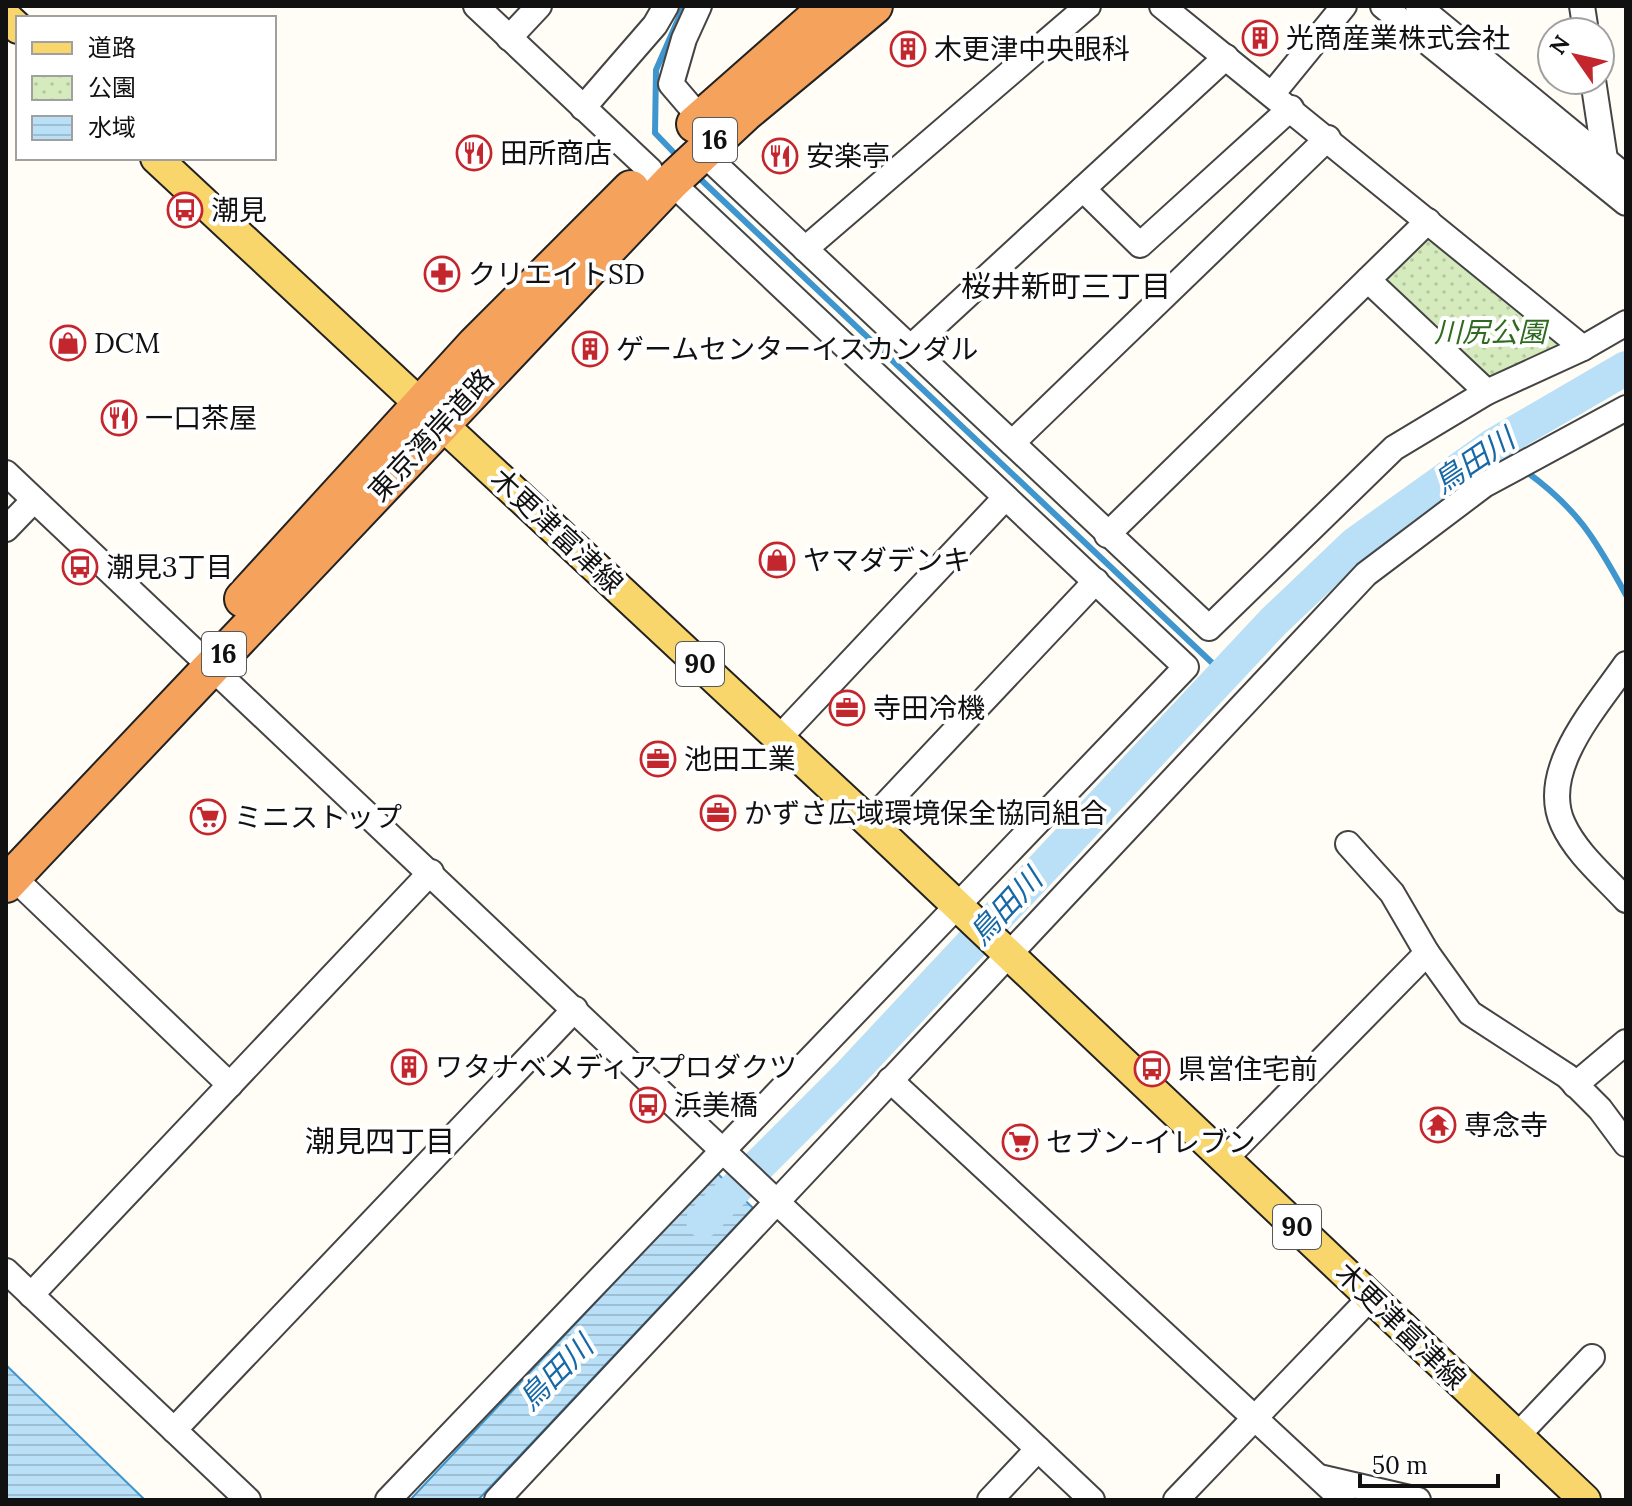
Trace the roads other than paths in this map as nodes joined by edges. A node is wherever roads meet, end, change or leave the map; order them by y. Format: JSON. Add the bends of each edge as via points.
{"nodes":[{"id":1,"x":476,"y":6,"type":"edge"},
{"id":2,"x":539,"y":6,"type":"edge"},
{"id":3,"x":666,"y":6,"type":"edge"},
{"id":4,"x":699,"y":6,"type":"edge"},
{"id":5,"x":829,"y":6,"type":"edge"},
{"id":6,"x":874,"y":6,"type":"edge"},
{"id":7,"x":1088,"y":6,"type":"edge"},
{"id":8,"x":1162,"y":6,"type":"edge"},
{"id":9,"x":1344,"y":6,"type":"edge"},
{"id":10,"x":1383,"y":6,"type":"edge"},
{"id":11,"x":1418,"y":6,"type":"edge"},
{"id":12,"x":509,"y":38,"type":"junction"},
{"id":13,"x":1226,"y":57,"type":"junction"},
{"id":14,"x":1594,"y":96,"type":"edge"},
{"id":15,"x":1282,"y":100,"type":"junction"},
{"id":16,"x":583,"y":108,"type":"junction"},
{"id":17,"x":701,"y":136,"type":"junction"},
{"id":18,"x":1328,"y":138,"type":"junction"},
{"id":19,"x":158,"y":160,"type":"edge"},
{"id":20,"x":1599,"y":168,"type":"junction"},
{"id":21,"x":660,"y":176,"type":"junction"},
{"id":22,"x":1626,"y":177,"type":"edge"},
{"id":23,"x":1083,"y":189,"type":"junction"},
{"id":24,"x":1626,"y":203,"type":"edge"},
{"id":25,"x":1428,"y":221,"type":"junction"},
{"id":26,"x":805,"y":249,"type":"junction"},
{"id":27,"x":1368,"y":280,"type":"junction"},
{"id":28,"x":1626,"y":323,"type":"edge"},
{"id":29,"x":910,"y":348,"type":"junction"},
{"id":30,"x":1583,"y":348,"type":"junction"},
{"id":31,"x":1487,"y":392,"type":"junction"},
{"id":32,"x":1626,"y":408,"type":"edge"},
{"id":33,"x":431,"y":414,"type":"junction"},
{"id":34,"x":1012,"y":443,"type":"junction"},
{"id":35,"x":6,"y":473,"type":"edge"},
{"id":36,"x":1005,"y":498,"type":"junction"},
{"id":37,"x":34,"y":500,"type":"junction"},
{"id":38,"x":6,"y":529,"type":"edge"},
{"id":39,"x":1107,"y":535,"type":"junction"},
{"id":40,"x":1096,"y":581,"type":"junction"},
{"id":41,"x":1209,"y":628,"type":"junction"},
{"id":42,"x":204,"y":658,"type":"junction"},
{"id":43,"x":1180,"y":661,"type":"junction"},
{"id":44,"x":1626,"y":664,"type":"edge"},
{"id":45,"x":779,"y":738,"type":"junction"},
{"id":46,"x":869,"y":822,"type":"junction"},
{"id":47,"x":1348,"y":844,"type":"dead end"},
{"id":48,"x":8,"y":870,"type":"edge"},
{"id":49,"x":431,"y":872,"type":"junction"},
{"id":50,"x":1626,"y":900,"type":"edge"},
{"id":51,"x":957,"y":906,"type":"junction"},
{"id":52,"x":1008,"y":953,"type":"junction"},
{"id":53,"x":1427,"y":953,"type":"junction"},
{"id":54,"x":575,"y":1009,"type":"junction"},
{"id":55,"x":1626,"y":1042,"type":"edge"},
{"id":56,"x":890,"y":1080,"type":"junction"},
{"id":57,"x":230,"y":1085,"type":"junction"},
{"id":58,"x":1575,"y":1085,"type":"junction"},
{"id":59,"x":1626,"y":1144,"type":"edge"},
{"id":60,"x":724,"y":1149,"type":"junction"},
{"id":61,"x":1225,"y":1159,"type":"junction"},
{"id":62,"x":777,"y":1201,"type":"junction"},
{"id":63,"x":6,"y":1271,"type":"edge"},
{"id":64,"x":31,"y":1295,"type":"junction"},
{"id":65,"x":1371,"y":1297,"type":"junction"},
{"id":66,"x":1592,"y":1357,"type":"dead end"},
{"id":67,"x":1254,"y":1420,"type":"junction"},
{"id":68,"x":174,"y":1430,"type":"junction"},
{"id":69,"x":1516,"y":1437,"type":"junction"},
{"id":70,"x":1038,"y":1449,"type":"junction"},
{"id":71,"x":1317,"y":1477,"type":"junction"},
{"id":72,"x":248,"y":1500,"type":"edge"},
{"id":73,"x":388,"y":1500,"type":"edge"},
{"id":74,"x":497,"y":1500,"type":"edge"},
{"id":75,"x":990,"y":1500,"type":"edge"},
{"id":76,"x":1092,"y":1500,"type":"edge"},
{"id":77,"x":1176,"y":1500,"type":"edge"},
{"id":78,"x":1343,"y":1500,"type":"edge"},
{"id":79,"x":1418,"y":1500,"type":"edge"},
{"id":80,"x":1585,"y":1500,"type":"edge"}],
"edges":[{"from":1,"to":12,"type":"street"},
{"from":2,"to":12,"type":"street"},
{"from":3,"to":16,"type":"street"},
{"from":4,"to":17,"type":"street","via":[[671,84]]},
{"from":5,"to":17,"type":"highway","name":"東京湾岸道路","number":"16"},
{"from":6,"to":17,"type":"highway","name":"東京湾岸道路","number":"16"},
{"from":7,"to":26,"type":"street"},
{"from":8,"to":13,"type":"street"},
{"from":9,"to":15,"type":"street"},
{"from":10,"to":20,"type":"street"},
{"from":11,"to":20,"type":"street"},
{"from":12,"to":16,"type":"street"},
{"from":13,"to":15,"type":"street"},
{"from":13,"to":23,"type":"street"},
{"from":14,"to":20,"type":"street"},
{"from":15,"to":18,"type":"street"},
{"from":15,"to":23,"type":"street","via":[[1140,245]]},
{"from":16,"to":21,"type":"street"},
{"from":17,"to":21,"type":"highway","name":"東京湾岸道路","number":"16"},
{"from":17,"to":26,"type":"street"},
{"from":18,"to":25,"type":"street"},
{"from":18,"to":34,"type":"street"},
{"from":19,"to":33,"type":"main road","name":"木更津富津線","number":"90"},
{"from":20,"to":22,"type":"street"},
{"from":20,"to":24,"type":"street"},
{"from":21,"to":33,"type":"highway","name":"東京湾岸道路","number":"16"},
{"from":21,"to":36,"type":"street"},
{"from":23,"to":29,"type":"street"},
{"from":25,"to":27,"type":"street"},
{"from":25,"to":30,"type":"street"},
{"from":26,"to":29,"type":"street"},
{"from":27,"to":31,"type":"street"},
{"from":27,"to":39,"type":"street"},
{"from":28,"to":30,"type":"street"},
{"from":29,"to":34,"type":"street"},
{"from":30,"to":31,"type":"street"},
{"from":31,"to":41,"type":"street","via":[[1394,448]]},
{"from":32,"to":52,"type":"street","via":[[1484,485],[1366,574]]},
{"from":33,"to":42,"type":"highway","name":"東京湾岸道路","number":"16"},
{"from":33,"to":45,"type":"main road","name":"木更津富津線","number":"90"},
{"from":34,"to":39,"type":"street"},
{"from":35,"to":37,"type":"street"},
{"from":36,"to":40,"type":"street"},
{"from":36,"to":45,"type":"street"},
{"from":37,"to":38,"type":"street"},
{"from":37,"to":42,"type":"street"},
{"from":39,"to":41,"type":"street"},
{"from":40,"to":43,"type":"street"},
{"from":40,"to":46,"type":"street"},
{"from":41,"to":43,"type":"street"},
{"from":42,"to":48,"type":"highway","name":"東京湾岸道路","number":"16"},
{"from":42,"to":49,"type":"street"},
{"from":43,"to":51,"type":"street","via":[[1186,667]]},
{"from":44,"to":50,"type":"street","via":[[1567,754],[1556,795],[1562,822],[1578,847]]},
{"from":45,"to":46,"type":"main road","name":"木更津富津線","number":"90"},
{"from":46,"to":51,"type":"main road","name":"木更津富津線","number":"90"},
{"from":47,"to":53,"type":"street","via":[[1392,893]]},
{"from":48,"to":57,"type":"street"},
{"from":49,"to":54,"type":"street"},
{"from":49,"to":57,"type":"street"},
{"from":51,"to":52,"type":"main road","number":"90"},
{"from":51,"to":60,"type":"street"},
{"from":52,"to":56,"type":"street"},
{"from":52,"to":61,"type":"main road","name":"木更津富津線","number":"90"},
{"from":53,"to":58,"type":"street","via":[[1470,1013]]},
{"from":53,"to":61,"type":"street"},
{"from":54,"to":60,"type":"street"},
{"from":54,"to":68,"type":"street"},
{"from":55,"to":58,"type":"street"},
{"from":56,"to":62,"type":"street"},
{"from":56,"to":67,"type":"street"},
{"from":57,"to":64,"type":"street"},
{"from":58,"to":59,"type":"street"},
{"from":60,"to":62,"type":"street"},
{"from":60,"to":73,"type":"street"},
{"from":61,"to":65,"type":"main road","name":"木更津富津線","number":"90"},
{"from":62,"to":70,"type":"street"},
{"from":62,"to":74,"type":"street"},
{"from":63,"to":64,"type":"street"},
{"from":64,"to":68,"type":"street"},
{"from":65,"to":67,"type":"street"},
{"from":65,"to":69,"type":"main road","name":"木更津富津線","number":"90"},
{"from":66,"to":69,"type":"street"},
{"from":67,"to":71,"type":"street"},
{"from":67,"to":77,"type":"street"},
{"from":68,"to":72,"type":"street"},
{"from":69,"to":80,"type":"main road","name":"木更津富津線","number":"90"},
{"from":70,"to":75,"type":"street"},
{"from":70,"to":76,"type":"street"},
{"from":71,"to":78,"type":"street"},
{"from":71,"to":79,"type":"street"}]}
